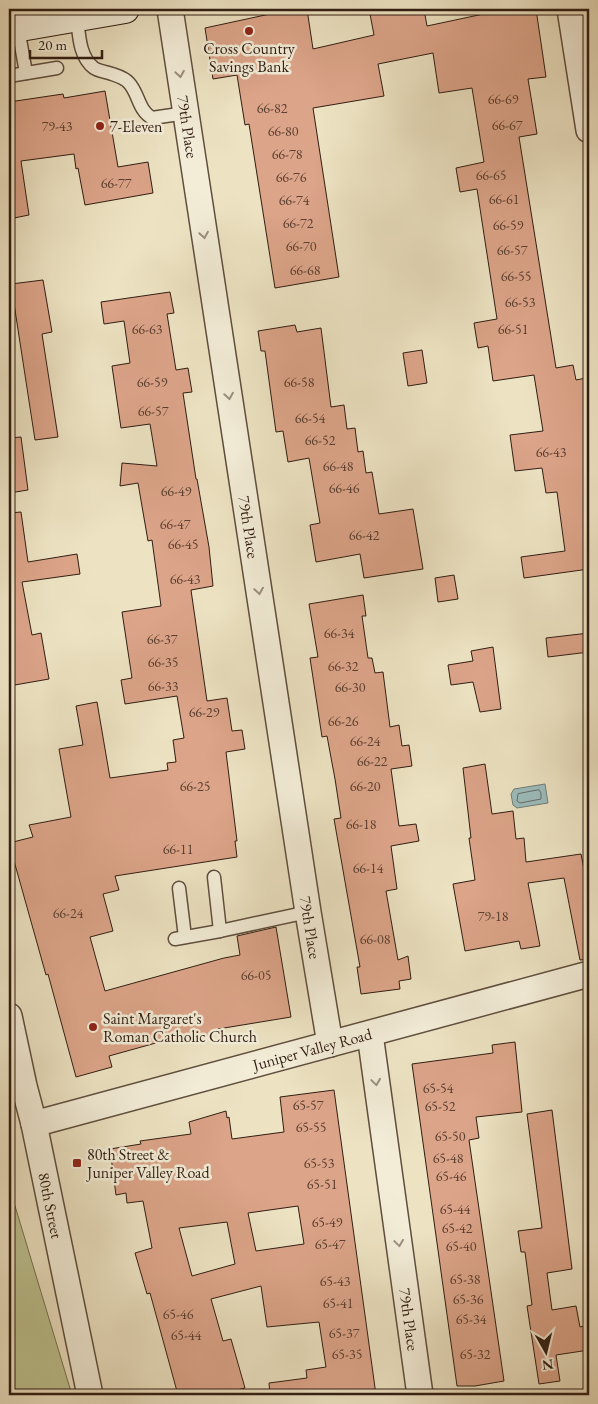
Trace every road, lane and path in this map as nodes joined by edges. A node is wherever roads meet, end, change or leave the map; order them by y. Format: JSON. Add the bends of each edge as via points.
{"nodes":[{"id":1,"x":126,"y":9,"type":"edge"},
{"id":2,"x":170,"y":9,"type":"edge"},
{"id":3,"x":570,"y":9,"type":"edge"},
{"id":4,"x":77,"y":17,"type":"junction"},
{"id":5,"x":14,"y":28,"type":"edge"},
{"id":6,"x":57,"y":68,"type":"dead end"},
{"id":7,"x":26,"y":73,"type":"junction"},
{"id":8,"x":9,"y":76,"type":"edge"},
{"id":9,"x":186,"y":113,"type":"junction"},
{"id":10,"x":589,"y":130,"type":"edge"},
{"id":11,"x":214,"y":877,"type":"dead end"},
{"id":12,"x":179,"y":888,"type":"dead end"},
{"id":13,"x":308,"y":912,"type":"junction"},
{"id":14,"x":220,"y":931,"type":"junction"},
{"id":15,"x":589,"y":974,"type":"edge"},
{"id":16,"x":9,"y":1016,"type":"edge"},
{"id":17,"x":370,"y":1034,"type":"junction"},
{"id":18,"x":330,"y":1044,"type":"junction"},
{"id":19,"x":34,"y":1124,"type":"junction"},
{"id":20,"x":90,"y":1395,"type":"edge"},
{"id":21,"x":420,"y":1395,"type":"edge"}],
"edges":[{"from":1,"to":4,"type":"main road"},
{"from":2,"to":9,"type":"street","name":"79th Place","one_way":true},
{"from":3,"to":10,"type":"street"},
{"from":4,"to":5,"type":"main road"},
{"from":4,"to":9,"type":"lane","via":[[86,59],[95,69],[129,82],[146,115],[152,118]]},
{"from":5,"to":7,"type":"lane"},
{"from":6,"to":7,"type":"lane"},
{"from":7,"to":8,"type":"lane"},
{"from":9,"to":13,"type":"street","name":"79th Place","one_way":true},
{"from":11,"to":14,"type":"lane"},
{"from":12,"to":14,"type":"lane","via":[[180,938]]},
{"from":13,"to":14,"type":"lane"},
{"from":13,"to":18,"type":"street","name":"79th Place"},
{"from":15,"to":17,"type":"street","name":"Juniper Valley Road"},
{"from":16,"to":19,"type":"street","name":"80th Street"},
{"from":17,"to":18,"type":"street","name":"Juniper Valley Road"},
{"from":17,"to":21,"type":"street","name":"79th Place","one_way":true},
{"from":18,"to":19,"type":"street","name":"Juniper Valley Road"},
{"from":19,"to":20,"type":"street","name":"80th Street"}]}
